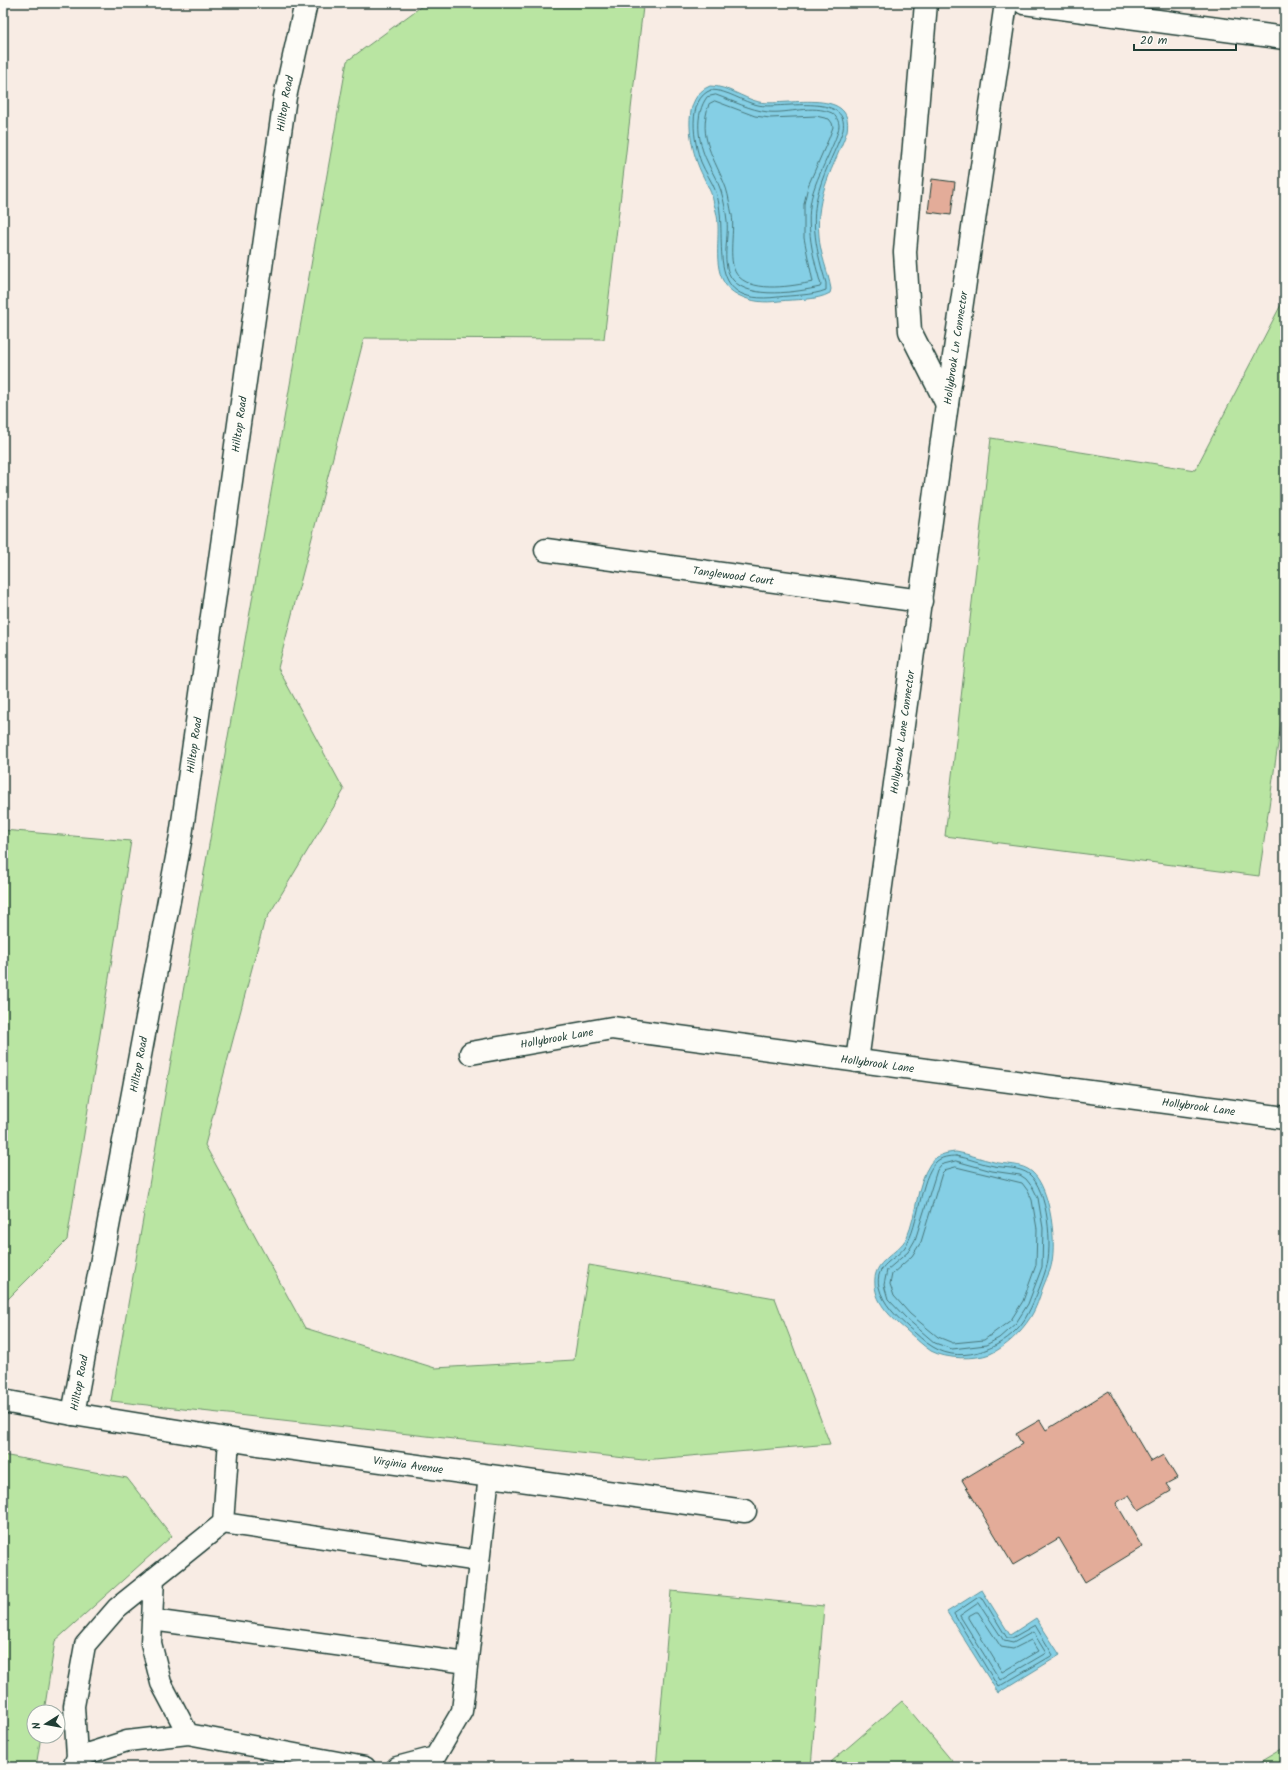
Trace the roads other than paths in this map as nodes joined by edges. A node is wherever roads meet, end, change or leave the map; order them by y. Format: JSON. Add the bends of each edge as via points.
{"nodes":[{"id":1,"x":306,"y":3,"type":"edge"},
{"id":2,"x":926,"y":3,"type":"edge"},
{"id":3,"x":1006,"y":3,"type":"edge"},
{"id":4,"x":1024,"y":3,"type":"edge"},
{"id":5,"x":1285,"y":38,"type":"edge"},
{"id":6,"x":947,"y":404,"type":"junction"},
{"id":7,"x":546,"y":550,"type":"dead end"},
{"id":8,"x":921,"y":601,"type":"junction"},
{"id":9,"x":471,"y":1053,"type":"dead end"},
{"id":10,"x":857,"y":1061,"type":"junction"},
{"id":11,"x":1285,"y":1118,"type":"edge"},
{"id":12,"x":3,"y":1401,"type":"edge"},
{"id":13,"x":73,"y":1414,"type":"junction"},
{"id":14,"x":229,"y":1440,"type":"junction"},
{"id":15,"x":488,"y":1476,"type":"junction"},
{"id":16,"x":744,"y":1511,"type":"dead end"},
{"id":17,"x":223,"y":1523,"type":"junction"},
{"id":18,"x":479,"y":1560,"type":"junction"},
{"id":19,"x":154,"y":1578,"type":"junction"},
{"id":20,"x":152,"y":1620,"type":"junction"},
{"id":21,"x":467,"y":1663,"type":"junction"},
{"id":22,"x":188,"y":1734,"type":"junction"},
{"id":23,"x":75,"y":1762,"type":"edge"},
{"id":24,"x":365,"y":1767,"type":"edge"},
{"id":25,"x":397,"y":1767,"type":"edge"}],
"edges":[{"from":1,"to":13,"type":"street","name":"Hilltop Road","via":[[284,104],[181,836]]},
{"from":2,"to":6,"type":"street","name":"Hollybrook Ln Connector","via":[[905,252],[910,331]]},
{"from":3,"to":6,"type":"street","name":"Hollybrook Ln Connector"},
{"from":4,"to":5,"type":"street"},
{"from":6,"to":8,"type":"street","name":"Hollybrook Lane Connector"},
{"from":7,"to":8,"type":"street","name":"Tanglewood Court"},
{"from":8,"to":10,"type":"street","name":"Hollybrook Lane Connector"},
{"from":9,"to":10,"type":"street","name":"Hollybrook Lane","via":[[612,1028]]},
{"from":10,"to":11,"type":"street","name":"Hollybrook Lane"},
{"from":12,"to":13,"type":"street","name":"Hilltop Road"},
{"from":13,"to":14,"type":"street","name":"Virginia Avenue"},
{"from":14,"to":15,"type":"street","name":"Virginia Avenue"},
{"from":14,"to":17,"type":"lane"},
{"from":15,"to":16,"type":"street","name":"Virginia Avenue"},
{"from":15,"to":18,"type":"lane"},
{"from":17,"to":18,"type":"lane"},
{"from":17,"to":19,"type":"lane"},
{"from":18,"to":21,"type":"lane"},
{"from":19,"to":20,"type":"lane"},
{"from":19,"to":23,"type":"lane","via":[[117,1608],[86,1645],[74,1706]]},
{"from":20,"to":21,"type":"lane"},
{"from":20,"to":22,"type":"lane","via":[[151,1643],[161,1683]]},
{"from":21,"to":25,"type":"lane","via":[[462,1711],[434,1756]]},
{"from":22,"to":23,"type":"lane","via":[[127,1741]]},
{"from":22,"to":24,"type":"lane"}]}
